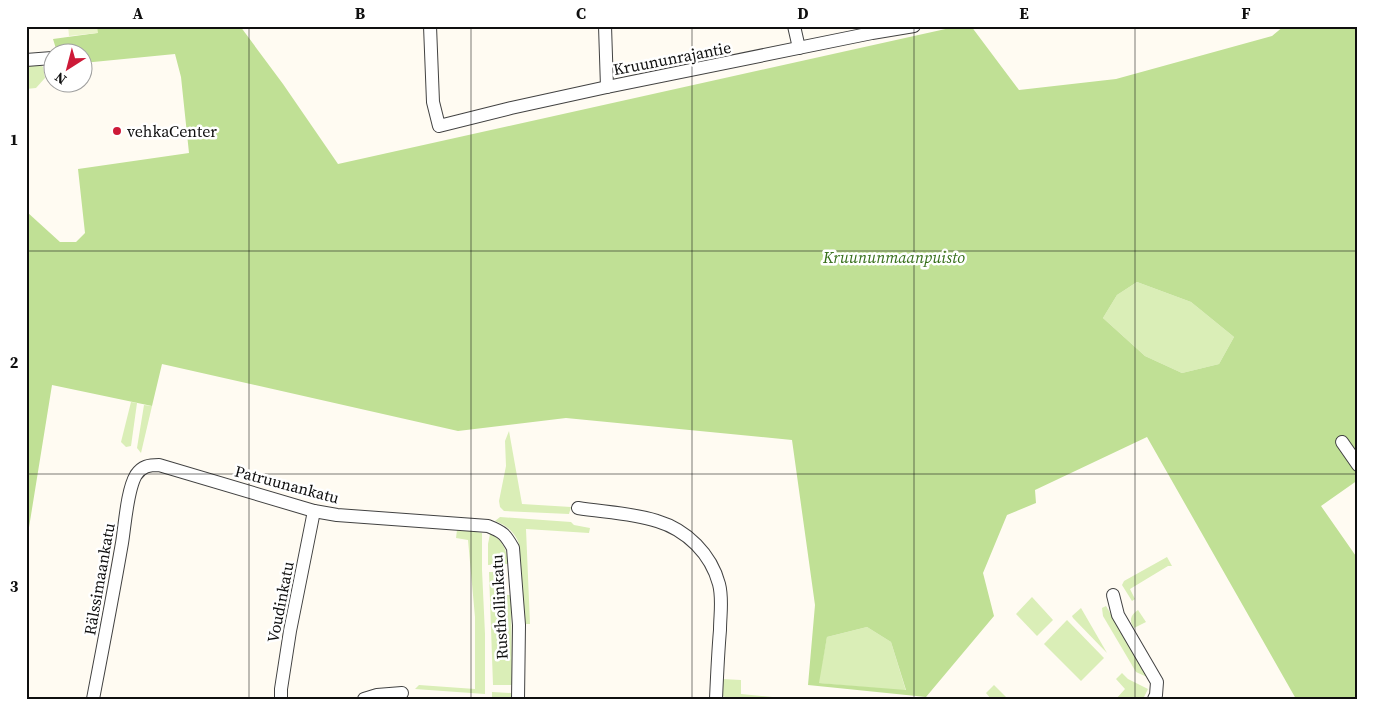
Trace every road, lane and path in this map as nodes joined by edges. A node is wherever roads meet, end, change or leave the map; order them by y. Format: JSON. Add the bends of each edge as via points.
{"nodes":[{"id":1,"x":430,"y":26,"type":"edge"},
{"id":2,"x":605,"y":26,"type":"edge"},
{"id":3,"x":794,"y":26,"type":"edge"},
{"id":4,"x":914,"y":26,"type":"edge"},
{"id":5,"x":798,"y":48,"type":"junction"},
{"id":6,"x":42,"y":59,"type":"edge"},
{"id":7,"x":26,"y":60,"type":"edge"},
{"id":8,"x":608,"y":87,"type":"junction"},
{"id":9,"x":1342,"y":442,"type":"dead end"},
{"id":10,"x":1358,"y":465,"type":"edge"},
{"id":11,"x":142,"y":468,"type":"joint"},
{"id":12,"x":578,"y":508,"type":"dead end"},
{"id":13,"x":314,"y":511,"type":"junction"},
{"id":14,"x":488,"y":526,"type":"joint"},
{"id":15,"x":1113,"y":595,"type":"dead end"},
{"id":16,"x":402,"y":693,"type":"dead end"},
{"id":17,"x":94,"y":699,"type":"edge"},
{"id":18,"x":281,"y":699,"type":"edge"},
{"id":19,"x":364,"y":699,"type":"edge"},
{"id":20,"x":518,"y":699,"type":"edge"},
{"id":21,"x":716,"y":699,"type":"edge"},
{"id":22,"x":1154,"y":699,"type":"edge"}],
"edges":[{"from":1,"to":8,"type":"street","name":"Kruununrajantie","via":[[432,102],[438,126]]},
{"from":2,"to":8,"type":"street"},
{"from":3,"to":5,"type":"street"},
{"from":4,"to":5,"type":"street","name":"Kruununrajantie"},
{"from":5,"to":8,"type":"street","name":"Kruununrajantie"},
{"from":6,"to":7,"type":"street"},
{"from":9,"to":10,"type":"street"},
{"from":11,"to":13,"type":"street","name":"Patruunankatu","via":[[159,465]]},
{"from":11,"to":17,"type":"street","name":"Rälssimaankatu","via":[[135,476],[129,498]]},
{"from":12,"to":21,"type":"street","via":[[657,520],[684,534],[702,551],[715,573],[721,601]]},
{"from":13,"to":14,"type":"street","name":"Patruunankatu"},
{"from":13,"to":18,"type":"street","name":"Voudinkatu","via":[[290,631]]},
{"from":14,"to":20,"type":"street","name":"Rusthollinkatu","via":[[507,537],[513,548]]},
{"from":15,"to":22,"type":"street","via":[[1118,615],[1157,682]]},
{"from":16,"to":19,"type":"street"}]}
